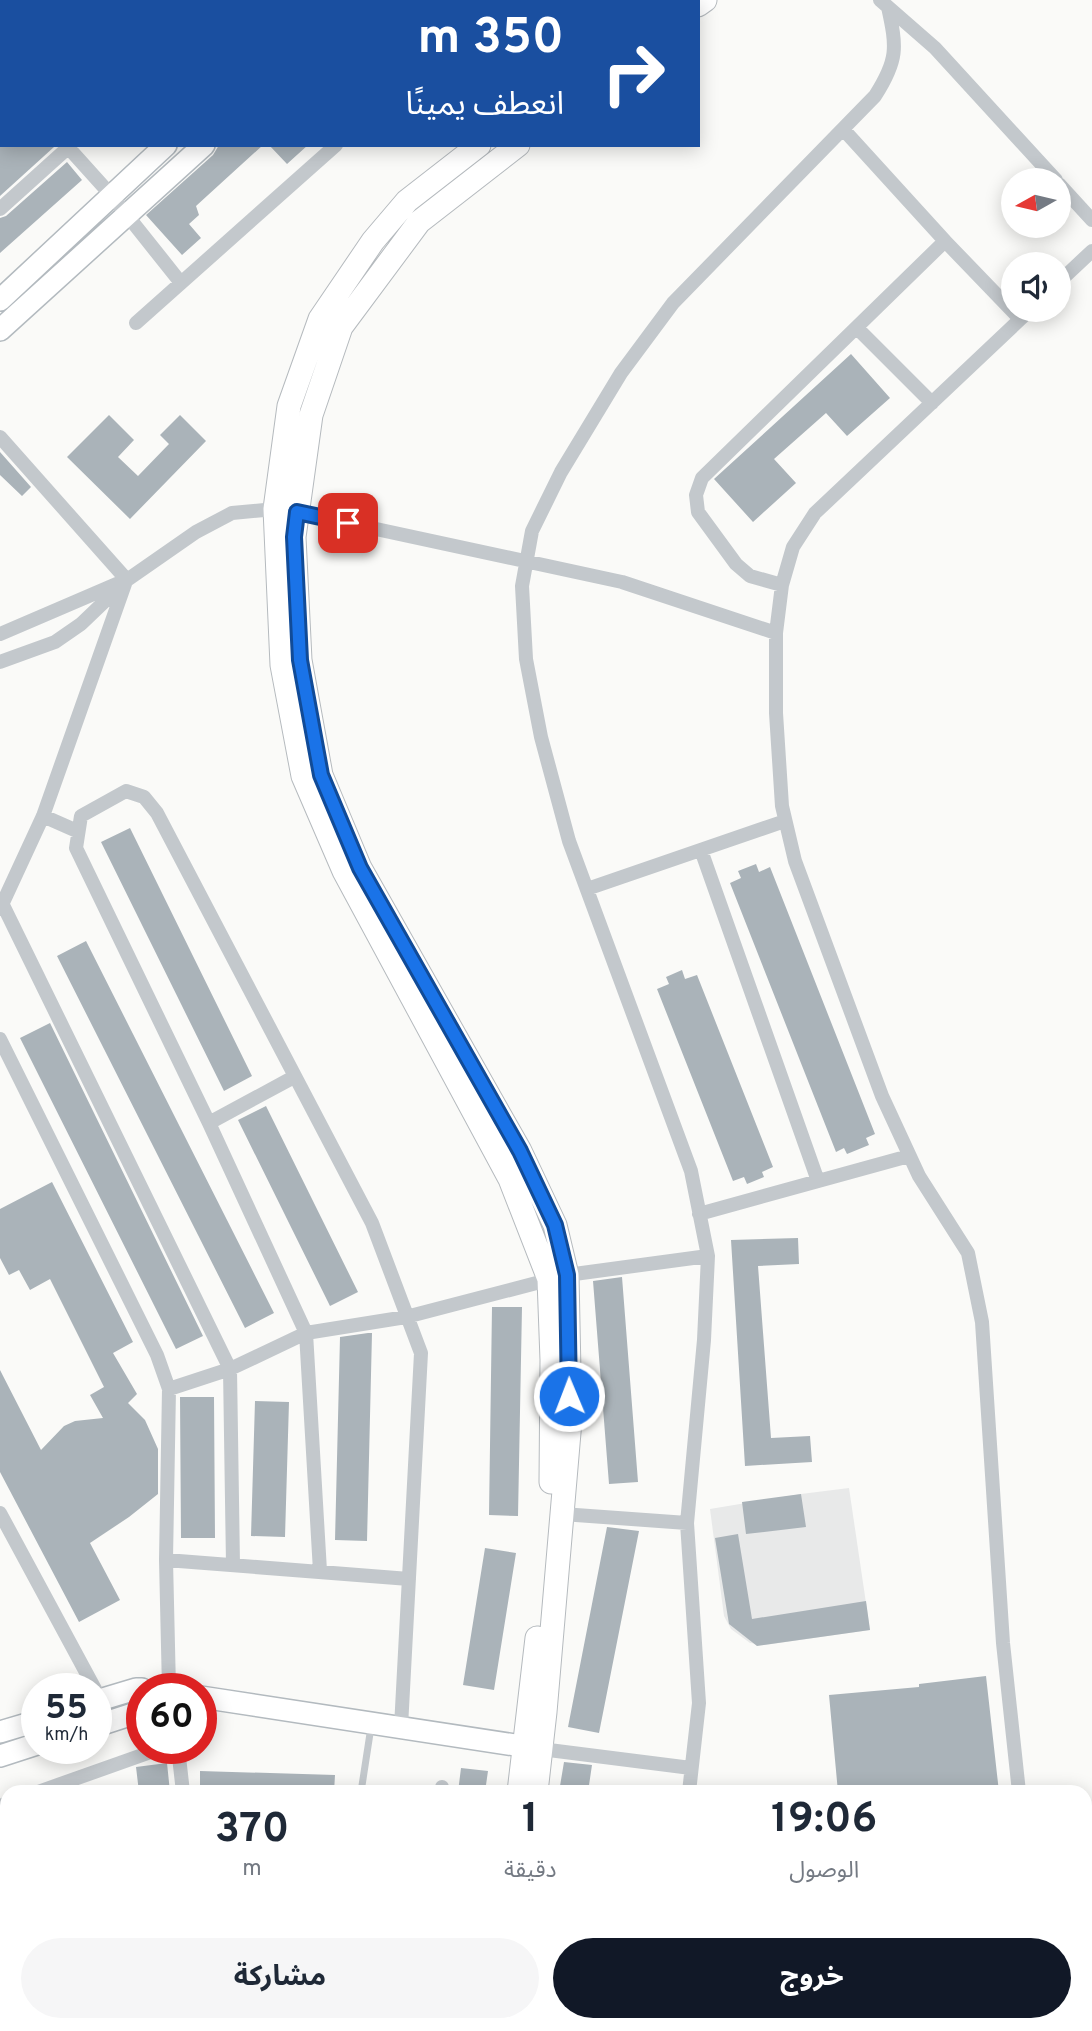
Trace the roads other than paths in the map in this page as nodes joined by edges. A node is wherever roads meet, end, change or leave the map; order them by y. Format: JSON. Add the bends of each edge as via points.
{"nodes":[{"id":1,"x":884,"y":4,"type":"edge"},
{"id":2,"x":843,"y":129,"type":"junction"},
{"id":3,"x":68,"y":147,"type":"edge"},
{"id":4,"x":70,"y":147,"type":"edge"},
{"id":5,"x":164,"y":147,"type":"edge"},
{"id":6,"x":202,"y":147,"type":"edge"},
{"id":7,"x":334,"y":147,"type":"edge"},
{"id":8,"x":476,"y":147,"type":"edge"},
{"id":9,"x":515,"y":147,"type":"edge"},
{"id":10,"x":1044,"y":168,"type":"edge"},
{"id":11,"x":111,"y":195,"type":"junction"},
{"id":12,"x":1071,"y":197,"type":"edge"},
{"id":13,"x":0,"y":209,"type":"edge"},
{"id":14,"x":126,"y":216,"type":"junction"},
{"id":15,"x":1092,"y":220,"type":"edge"},
{"id":16,"x":944,"y":241,"type":"junction"},
{"id":17,"x":1092,"y":251,"type":"edge"},
{"id":18,"x":1071,"y":271,"type":"edge"},
{"id":19,"x":181,"y":283,"type":"junction"},
{"id":20,"x":1001,"y":292,"type":"edge"},
{"id":21,"x":0,"y":300,"type":"edge"},
{"id":22,"x":1017,"y":322,"type":"edge"},
{"id":23,"x":136,"y":323,"type":"dead end"},
{"id":24,"x":857,"y":328,"type":"junction"},
{"id":25,"x":0,"y":330,"type":"edge"},
{"id":26,"x":932,"y":403,"type":"junction"},
{"id":27,"x":0,"y":437,"type":"edge"},
{"id":28,"x":286,"y":511,"type":"junction"},
{"id":29,"x":527,"y":560,"type":"junction"},
{"id":30,"x":127,"y":580,"type":"junction"},
{"id":31,"x":782,"y":585,"type":"junction"},
{"id":32,"x":776,"y":633,"type":"junction"},
{"id":33,"x":0,"y":634,"type":"edge"},
{"id":34,"x":0,"y":662,"type":"edge"},
{"id":35,"x":43,"y":816,"type":"junction"},
{"id":36,"x":785,"y":821,"type":"junction"},
{"id":37,"x":77,"y":831,"type":"junction"},
{"id":38,"x":702,"y":850,"type":"junction"},
{"id":39,"x":587,"y":889,"type":"junction"},
{"id":40,"x":1,"y":906,"type":"edge"},
{"id":41,"x":0,"y":1039,"type":"edge"},
{"id":42,"x":294,"y":1077,"type":"junction"},
{"id":43,"x":209,"y":1123,"type":"junction"},
{"id":44,"x":909,"y":1156,"type":"junction"},
{"id":45,"x":818,"y":1181,"type":"junction"},
{"id":46,"x":699,"y":1214,"type":"junction"},
{"id":47,"x":708,"y":1256,"type":"junction"},
{"id":48,"x":558,"y":1277,"type":"junction"},
{"id":49,"x":406,"y":1317,"type":"junction"},
{"id":50,"x":306,"y":1333,"type":"junction"},
{"id":51,"x":230,"y":1369,"type":"junction"},
{"id":52,"x":169,"y":1389,"type":"junction"},
{"id":53,"x":0,"y":1513,"type":"edge"},
{"id":54,"x":562,"y":1514,"type":"junction"},
{"id":55,"x":687,"y":1523,"type":"junction"},
{"id":56,"x":166,"y":1560,"type":"junction"},
{"id":57,"x":233,"y":1565,"type":"junction"},
{"id":58,"x":320,"y":1571,"type":"junction"},
{"id":59,"x":409,"y":1578,"type":"junction"},
{"id":60,"x":85,"y":1673,"type":"edge"},
{"id":61,"x":169,"y":1673,"type":"edge"},
{"id":62,"x":217,"y":1699,"type":"edge"},
{"id":63,"x":372,"y":1722,"type":"junction"},
{"id":64,"x":21,"y":1726,"type":"edge"},
{"id":65,"x":401,"y":1727,"type":"junction"},
{"id":66,"x":0,"y":1732,"type":"edge"},
{"id":67,"x":533,"y":1748,"type":"junction"},
{"id":68,"x":21,"y":1749,"type":"edge"},
{"id":69,"x":0,"y":1756,"type":"edge"},
{"id":70,"x":126,"y":1761,"type":"edge"},
{"id":71,"x":180,"y":1764,"type":"edge"},
{"id":72,"x":691,"y":1769,"type":"junction"},
{"id":73,"x":58,"y":1785,"type":"edge"},
{"id":74,"x":182,"y":1785,"type":"edge"},
{"id":75,"x":362,"y":1785,"type":"edge"},
{"id":76,"x":521,"y":1785,"type":"edge"},
{"id":77,"x":536,"y":1785,"type":"edge"},
{"id":78,"x":690,"y":1785,"type":"edge"},
{"id":79,"x":1018,"y":1785,"type":"edge"}],
"edges":[{"from":1,"to":2,"type":"street","via":[[895,39],[890,74]]},
{"from":1,"to":10,"type":"street","via":[[935,48]]},
{"from":2,"to":16,"type":"street"},
{"from":2,"to":29,"type":"street","via":[[673,303],[621,373],[561,472],[532,531]]},
{"from":3,"to":13,"type":"street"},
{"from":4,"to":11,"type":"street"},
{"from":5,"to":11,"type":"main road"},
{"from":6,"to":14,"type":"main road"},
{"from":7,"to":19,"type":"street"},
{"from":8,"to":28,"type":"main road","via":[[407,201],[373,241],[320,319],[289,406]]},
{"from":9,"to":28,"type":"main road","via":[[419,222],[341,327],[311,415]]},
{"from":11,"to":14,"type":"street"},
{"from":11,"to":21,"type":"main road"},
{"from":12,"to":15,"type":"street"},
{"from":14,"to":19,"type":"street"},
{"from":14,"to":25,"type":"main road"},
{"from":16,"to":20,"type":"street"},
{"from":16,"to":24,"type":"street"},
{"from":17,"to":18,"type":"street"},
{"from":19,"to":23,"type":"street"},
{"from":22,"to":26,"type":"street"},
{"from":24,"to":26,"type":"street"},
{"from":24,"to":31,"type":"street","via":[[702,478],[696,495],[698,512],[736,564],[750,576]]},
{"from":26,"to":31,"type":"street","via":[[815,513],[793,547]]},
{"from":27,"to":30,"type":"street"},
{"from":28,"to":29,"type":"street"},
{"from":28,"to":30,"type":"street","via":[[232,513]]},
{"from":28,"to":48,"type":"main road","via":[[282,665],[303,776],[344,871]]},
{"from":29,"to":32,"type":"street","via":[[622,582]]},
{"from":29,"to":39,"type":"street","via":[[522,586],[526,659],[541,737]]},
{"from":30,"to":33,"type":"street"},
{"from":30,"to":34,"type":"street","via":[[55,642]]},
{"from":30,"to":35,"type":"street"},
{"from":31,"to":32,"type":"street"},
{"from":32,"to":36,"type":"street","via":[[776,713]]},
{"from":35,"to":37,"type":"street"},
{"from":35,"to":40,"type":"street"},
{"from":36,"to":38,"type":"street"},
{"from":36,"to":44,"type":"street","via":[[804,887]]},
{"from":37,"to":42,"type":"street","via":[[81,816],[126,791],[144,797],[157,813]]},
{"from":37,"to":43,"type":"street","via":[[76,848]]},
{"from":38,"to":39,"type":"street"},
{"from":38,"to":45,"type":"street"},
{"from":39,"to":46,"type":"street","via":[[691,1171]]},
{"from":40,"to":51,"type":"street"},
{"from":41,"to":52,"type":"street","via":[[157,1355]]},
{"from":42,"to":43,"type":"street"},
{"from":42,"to":49,"type":"street","via":[[372,1223]]},
{"from":43,"to":50,"type":"street"},
{"from":44,"to":45,"type":"street"},
{"from":44,"to":79,"type":"street","via":[[968,1253],[982,1322],[1003,1643]]},
{"from":45,"to":46,"type":"street"},
{"from":46,"to":47,"type":"street"},
{"from":47,"to":48,"type":"street"},
{"from":47,"to":55,"type":"street"},
{"from":48,"to":49,"type":"street"},
{"from":48,"to":54,"type":"main road","via":[[570,1420]]},
{"from":48,"to":67,"type":"main road","via":[[550,1519]]},
{"from":49,"to":50,"type":"street"},
{"from":49,"to":59,"type":"street","via":[[421,1353]]},
{"from":50,"to":51,"type":"street"},
{"from":50,"to":58,"type":"street"},
{"from":51,"to":52,"type":"street"},
{"from":51,"to":57,"type":"street"},
{"from":52,"to":56,"type":"street"},
{"from":53,"to":60,"type":"street"},
{"from":54,"to":55,"type":"street"},
{"from":54,"to":67,"type":"main road"},
{"from":55,"to":72,"type":"street","via":[[699,1703]]},
{"from":56,"to":57,"type":"street"},
{"from":56,"to":61,"type":"street"},
{"from":57,"to":58,"type":"street"},
{"from":58,"to":59,"type":"street"},
{"from":59,"to":65,"type":"street"},
{"from":62,"to":63,"type":"main road"},
{"from":63,"to":65,"type":"main road"},
{"from":63,"to":75,"type":"lane"},
{"from":64,"to":66,"type":"main road"},
{"from":65,"to":67,"type":"main road"},
{"from":67,"to":72,"type":"street"},
{"from":67,"to":76,"type":"main road"},
{"from":67,"to":77,"type":"main road"},
{"from":68,"to":69,"type":"main road"},
{"from":70,"to":73,"type":"street"},
{"from":71,"to":74,"type":"street"},
{"from":72,"to":78,"type":"street"}]}
